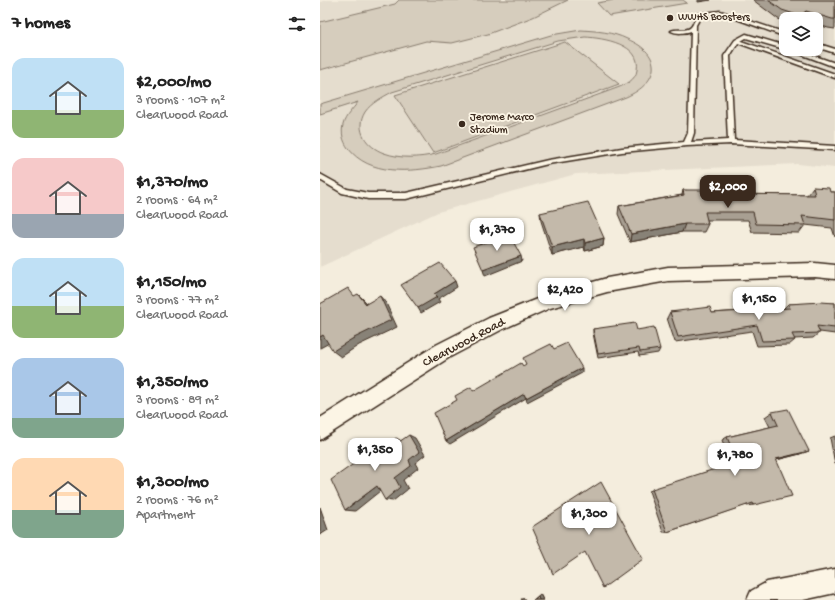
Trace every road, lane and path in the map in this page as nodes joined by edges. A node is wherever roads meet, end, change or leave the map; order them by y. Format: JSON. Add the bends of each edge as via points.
{"nodes":[{"id":1,"x":694,"y":27,"type":"junction"},
{"id":2,"x":674,"y":31,"type":"dead end"},
{"id":3,"x":779,"y":33,"type":"edge"},
{"id":4,"x":737,"y":41,"type":"junction"},
{"id":5,"x":779,"y":46,"type":"edge"},
{"id":6,"x":823,"y":47,"type":"edge"},
{"id":7,"x":835,"y":51,"type":"edge"},
{"id":8,"x":810,"y":56,"type":"edge"},
{"id":9,"x":835,"y":65,"type":"edge"},
{"id":10,"x":835,"y":76,"type":"edge"},
{"id":11,"x":731,"y":142,"type":"junction"},
{"id":12,"x":687,"y":144,"type":"junction"},
{"id":13,"x":835,"y":148,"type":"edge"},
{"id":14,"x":320,"y":176,"type":"edge"},
{"id":15,"x":835,"y":272,"type":"edge"},
{"id":16,"x":320,"y":430,"type":"edge"},
{"id":17,"x":835,"y":581,"type":"edge"},
{"id":18,"x":760,"y":600,"type":"edge"}],
"edges":[{"from":1,"to":2,"type":"lane","via":[[688,31]]},
{"from":1,"to":3,"type":"lane","via":[[699,15],[720,12]]},
{"from":1,"to":12,"type":"lane","via":[[691,132]]},
{"from":4,"to":5,"type":"lane","via":[[746,36]]},
{"from":4,"to":10,"type":"lane"},
{"from":4,"to":11,"type":"lane","via":[[727,56]]},
{"from":6,"to":7,"type":"lane"},
{"from":8,"to":9,"type":"lane"},
{"from":11,"to":12,"type":"lane"},
{"from":11,"to":13,"type":"lane"},
{"from":12,"to":14,"type":"lane","via":[[622,150],[548,162],[406,196],[368,196],[345,191]]},
{"from":15,"to":16,"type":"street","name":"Clearwood Road","via":[[815,270],[668,274],[607,285],[547,302],[495,324],[443,351]]},
{"from":17,"to":18,"type":"street","via":[[767,595]]}]}
